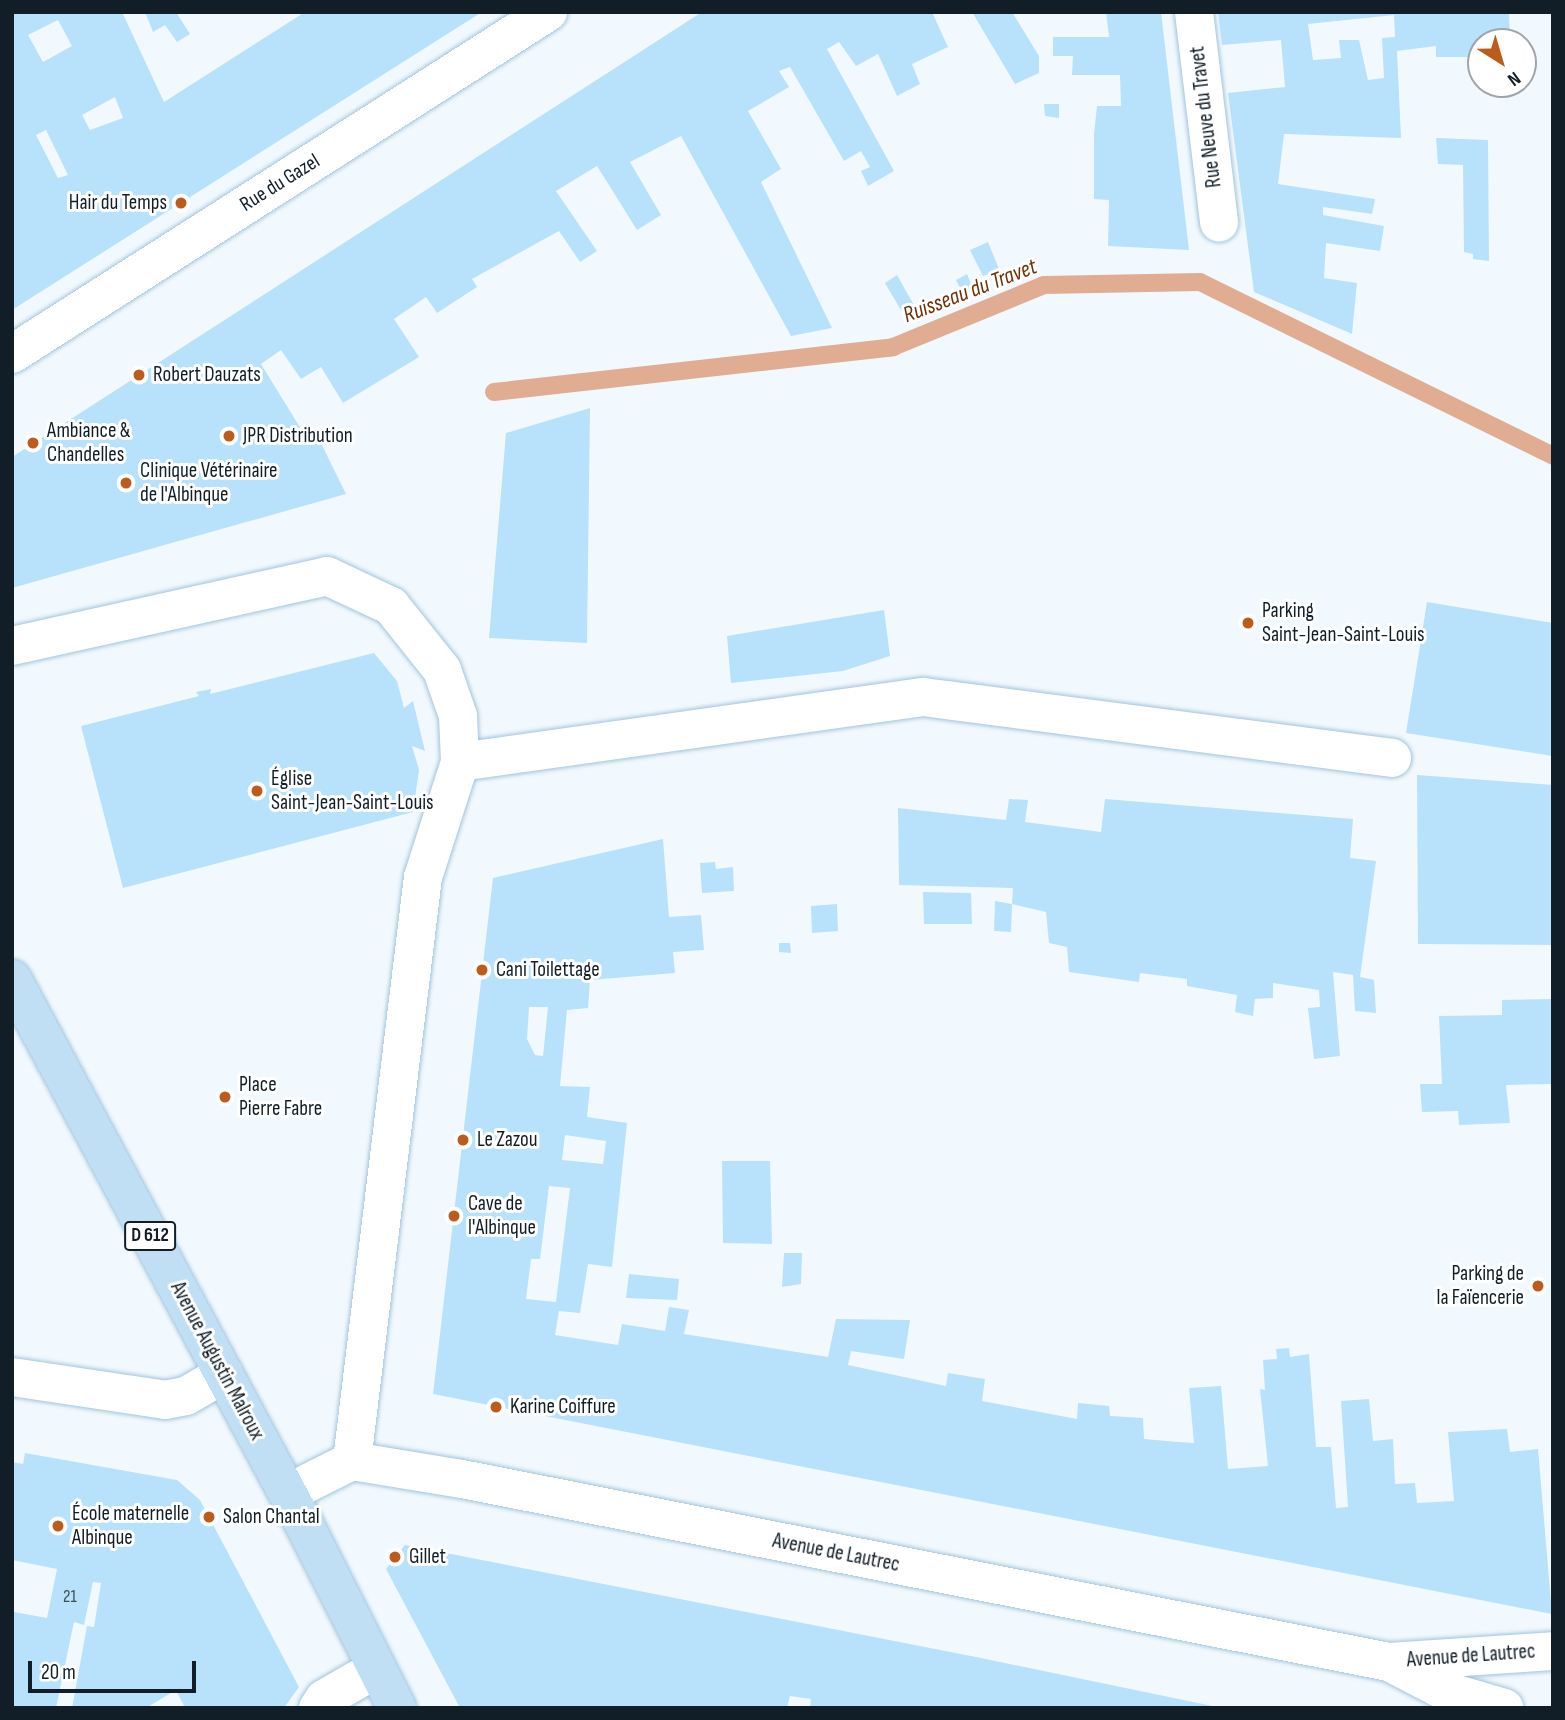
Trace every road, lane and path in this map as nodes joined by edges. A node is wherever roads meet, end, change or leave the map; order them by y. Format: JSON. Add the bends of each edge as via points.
{"nodes":[{"id":1,"x":548,"y":12,"type":"edge"},
{"id":2,"x":1194,"y":12,"type":"edge"},
{"id":3,"x":1219,"y":223,"type":"dead end"},
{"id":4,"x":12,"y":354,"type":"edge"},
{"id":5,"x":12,"y":646,"type":"edge"},
{"id":6,"x":1392,"y":758,"type":"dead end"},
{"id":7,"x":460,"y":762,"type":"junction"},
{"id":8,"x":12,"y":979,"type":"edge"},
{"id":9,"x":224,"y":1374,"type":"junction"},
{"id":10,"x":12,"y":1377,"type":"edge"},
{"id":11,"x":352,"y":1461,"type":"junction"},
{"id":12,"x":288,"y":1493,"type":"junction"},
{"id":13,"x":1553,"y":1651,"type":"edge"},
{"id":14,"x":1389,"y":1662,"type":"junction"},
{"id":15,"x":376,"y":1669,"type":"junction"},
{"id":16,"x":318,"y":1708,"type":"edge"},
{"id":17,"x":397,"y":1708,"type":"edge"},
{"id":18,"x":1503,"y":1708,"type":"edge"}],
"edges":[{"from":1,"to":4,"type":"street","name":"Rue du Gazel"},
{"from":2,"to":3,"type":"street","name":"Rue Neuve du Travet"},
{"from":5,"to":7,"type":"street","via":[[327,576],[391,606],[419,637],[442,670],[458,716]]},
{"from":6,"to":7,"type":"street","via":[[923,697]]},
{"from":7,"to":11,"type":"street","via":[[423,877]]},
{"from":8,"to":9,"type":"main road","name":"Avenue Augustin Malroux","number":"D 612"},
{"from":9,"to":10,"type":"street","via":[[186,1396],[165,1400]]},
{"from":9,"to":12,"type":"main road","name":"Avenue Augustin Malroux","number":"D 612"},
{"from":11,"to":12,"type":"street"},
{"from":11,"to":14,"type":"street","name":"Avenue de Lautrec"},
{"from":12,"to":15,"type":"main road","name":"Avenue Augustin Malroux","number":"D 612"},
{"from":13,"to":14,"type":"street","name":"Avenue de Lautrec"},
{"from":14,"to":18,"type":"street","name":"Avenue de Lautrec","via":[[1443,1690]]},
{"from":15,"to":16,"type":"street","via":[[324,1699]]},
{"from":15,"to":17,"type":"main road","name":"Avenue Augustin Malroux","number":"D 612"}]}
